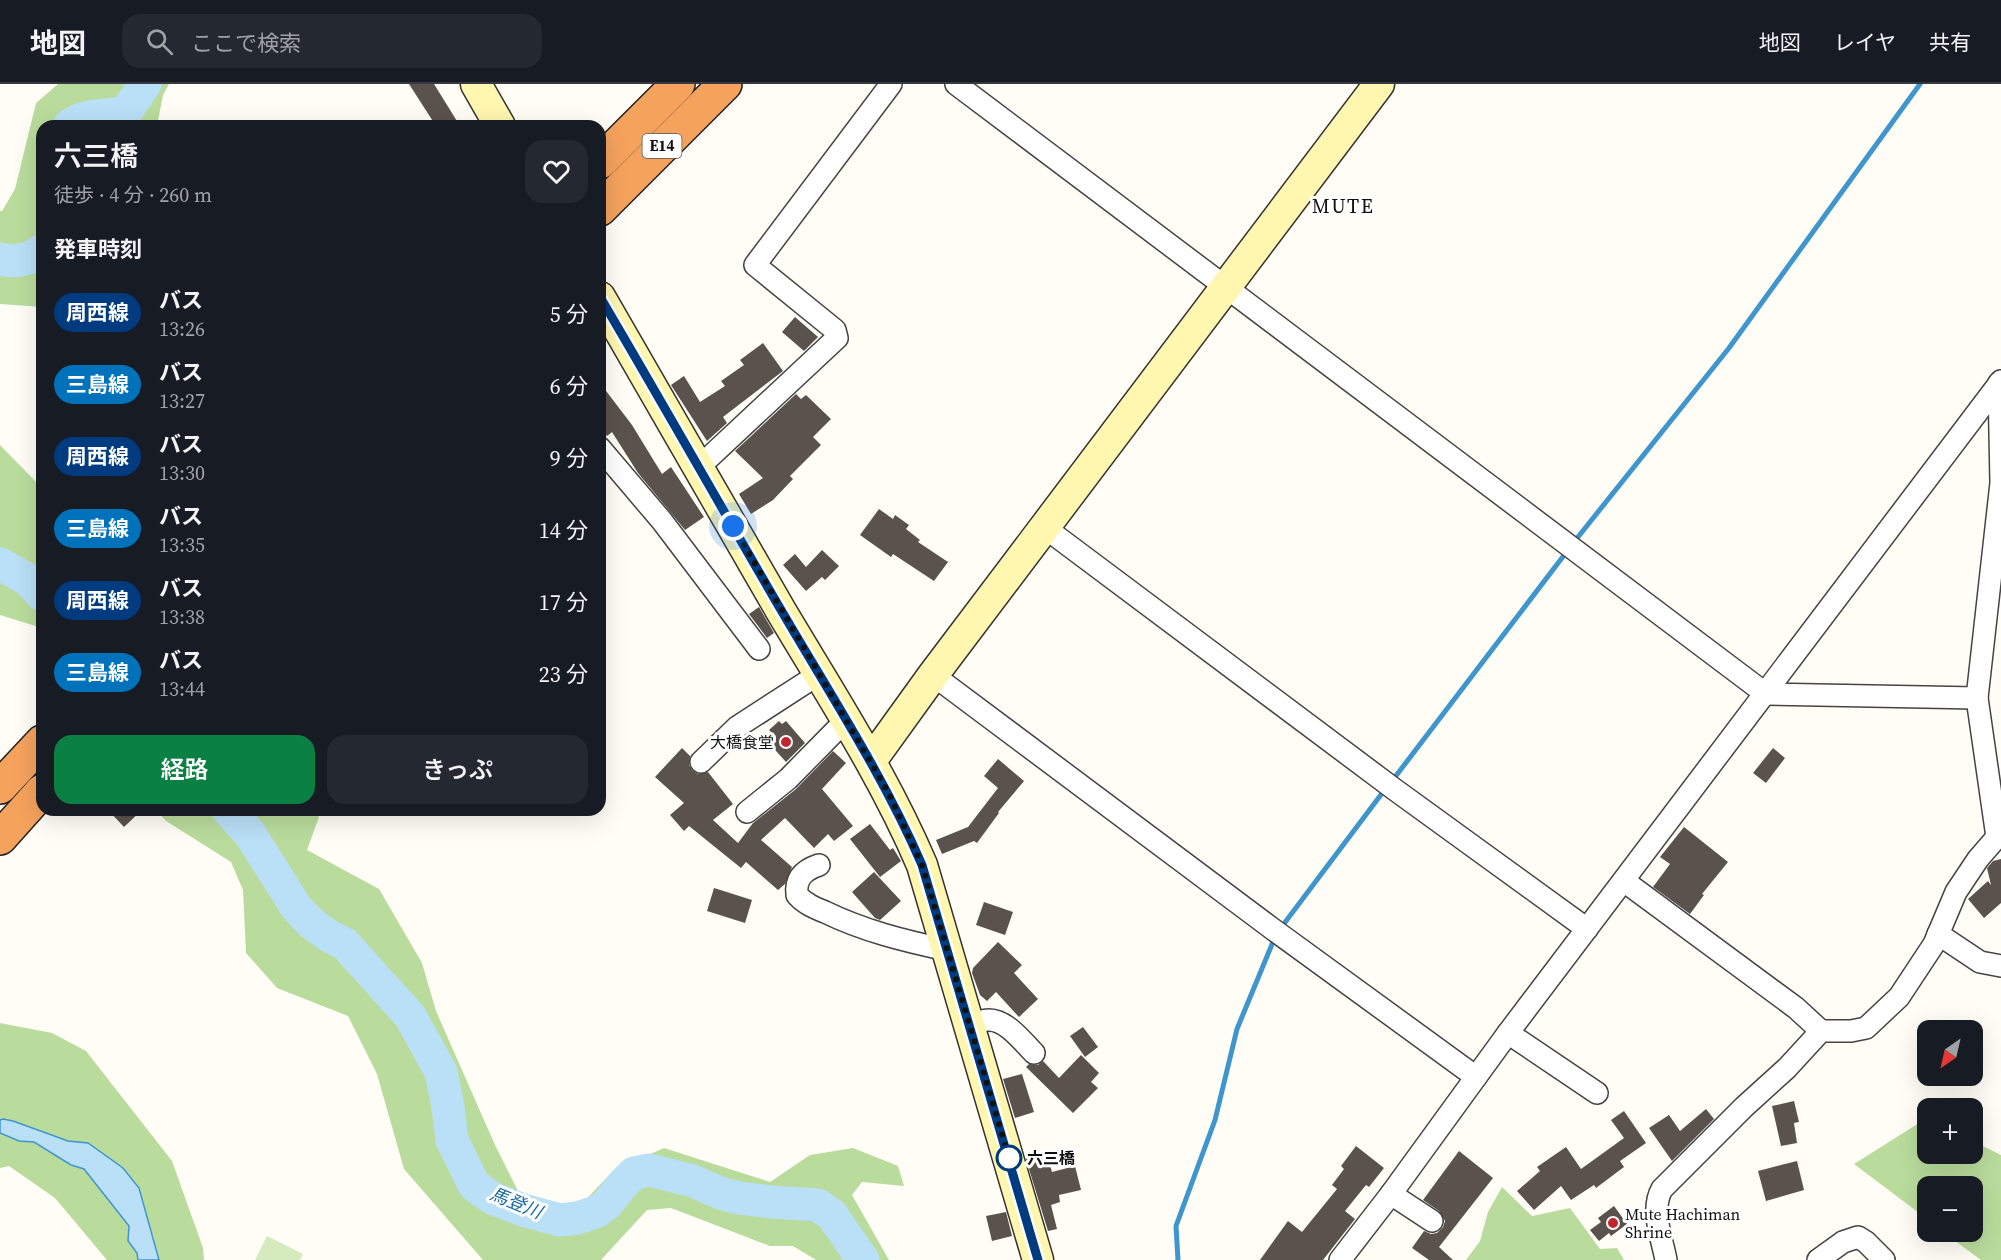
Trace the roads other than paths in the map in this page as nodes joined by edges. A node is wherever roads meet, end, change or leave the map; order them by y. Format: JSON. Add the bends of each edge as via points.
{"nodes":[{"id":1,"x":476,"y":84,"type":"edge"},
{"id":2,"x":678,"y":84,"type":"edge"},
{"id":3,"x":725,"y":84,"type":"edge"},
{"id":4,"x":891,"y":84,"type":"edge"},
{"id":5,"x":956,"y":84,"type":"edge"},
{"id":6,"x":1378,"y":84,"type":"edge"},
{"id":7,"x":497,"y":120,"type":"edge"},
{"id":8,"x":606,"y":156,"type":"edge"},
{"id":9,"x":606,"y":203,"type":"edge"},
{"id":10,"x":1224,"y":288,"type":"junction"},
{"id":11,"x":606,"y":307,"type":"edge"},
{"id":12,"x":2000,"y":392,"type":"edge"},
{"id":13,"x":606,"y":455,"type":"edge"},
{"id":14,"x":699,"y":467,"type":"junction"},
{"id":15,"x":1044,"y":527,"type":"junction"},
{"id":16,"x":759,"y":649,"type":"dead end"},
{"id":17,"x":819,"y":674,"type":"junction"},
{"id":18,"x":933,"y":675,"type":"junction"},
{"id":19,"x":1766,"y":694,"type":"junction"},
{"id":20,"x":1977,"y":698,"type":"junction"},
{"id":21,"x":846,"y":720,"type":"junction"},
{"id":22,"x":36,"y":748,"type":"edge"},
{"id":23,"x":871,"y":761,"type":"junction"},
{"id":24,"x":701,"y":762,"type":"dead end"},
{"id":25,"x":6,"y":781,"type":"edge"},
{"id":26,"x":36,"y":797,"type":"edge"},
{"id":27,"x":747,"y":812,"type":"dead end"},
{"id":28,"x":0,"y":837,"type":"edge"},
{"id":29,"x":819,"y":865,"type":"dead end"},
{"id":30,"x":1624,"y":881,"type":"junction"},
{"id":31,"x":1587,"y":929,"type":"junction"},
{"id":32,"x":1938,"y":934,"type":"junction"},
{"id":33,"x":947,"y":950,"type":"junction"},
{"id":34,"x":2001,"y":966,"type":"edge"},
{"id":35,"x":969,"y":1024,"type":"junction"},
{"id":36,"x":1821,"y":1030,"type":"junction"},
{"id":37,"x":1508,"y":1033,"type":"junction"},
{"id":38,"x":1034,"y":1053,"type":"dead end"},
{"id":39,"x":1476,"y":1077,"type":"junction"},
{"id":40,"x":1597,"y":1093,"type":"dead end"},
{"id":41,"x":1391,"y":1194,"type":"junction"},
{"id":42,"x":1432,"y":1221,"type":"dead end"},
{"id":43,"x":1038,"y":1260,"type":"edge"},
{"id":44,"x":1340,"y":1260,"type":"edge"},
{"id":45,"x":1666,"y":1260,"type":"edge"},
{"id":46,"x":1818,"y":1260,"type":"edge"},
{"id":47,"x":1884,"y":1260,"type":"edge"}],
"edges":[{"from":1,"to":7,"type":"main road"},
{"from":2,"to":8,"type":"highway","number":"E14"},
{"from":3,"to":9,"type":"highway","number":"E14"},
{"from":4,"to":14,"type":"street","via":[[755,266],[835,330],[837,338]]},
{"from":5,"to":10,"type":"street"},
{"from":6,"to":10,"type":"main road"},
{"from":10,"to":15,"type":"main road"},
{"from":10,"to":19,"type":"street"},
{"from":11,"to":14,"type":"main road"},
{"from":12,"to":19,"type":"street"},
{"from":12,"to":20,"type":"street","via":[[2001,483]]},
{"from":13,"to":16,"type":"street","via":[[663,521]]},
{"from":14,"to":17,"type":"main road"},
{"from":15,"to":18,"type":"main road"},
{"from":15,"to":31,"type":"street"},
{"from":17,"to":21,"type":"main road"},
{"from":17,"to":24,"type":"street","via":[[737,727]]},
{"from":18,"to":23,"type":"main road"},
{"from":18,"to":39,"type":"street"},
{"from":19,"to":20,"type":"street"},
{"from":19,"to":30,"type":"street"},
{"from":20,"to":32,"type":"street","via":[[1997,837],[1956,892]]},
{"from":21,"to":23,"type":"main road"},
{"from":21,"to":27,"type":"street","via":[[788,779]]},
{"from":22,"to":25,"type":"highway"},
{"from":23,"to":33,"type":"main road","via":[[922,865]]},
{"from":26,"to":28,"type":"highway"},
{"from":29,"to":33,"type":"street","via":[[808,869],[797,881],[797,895],[802,902],[846,923]]},
{"from":30,"to":31,"type":"street"},
{"from":30,"to":36,"type":"street"},
{"from":31,"to":37,"type":"street"},
{"from":32,"to":34,"type":"street","via":[[1980,962]]},
{"from":32,"to":36,"type":"street","via":[[1899,997],[1878,1019],[1866,1028],[1851,1031]]},
{"from":33,"to":35,"type":"main road"},
{"from":35,"to":38,"type":"street","via":[[997,1021]]},
{"from":35,"to":43,"type":"main road"},
{"from":36,"to":45,"type":"street","via":[[1662,1189],[1656,1211]]},
{"from":37,"to":39,"type":"street"},
{"from":37,"to":40,"type":"street"},
{"from":39,"to":41,"type":"street"},
{"from":41,"to":42,"type":"street"},
{"from":41,"to":44,"type":"street"},
{"from":46,"to":47,"type":"street","via":[[1843,1242],[1858,1237]]}]}
